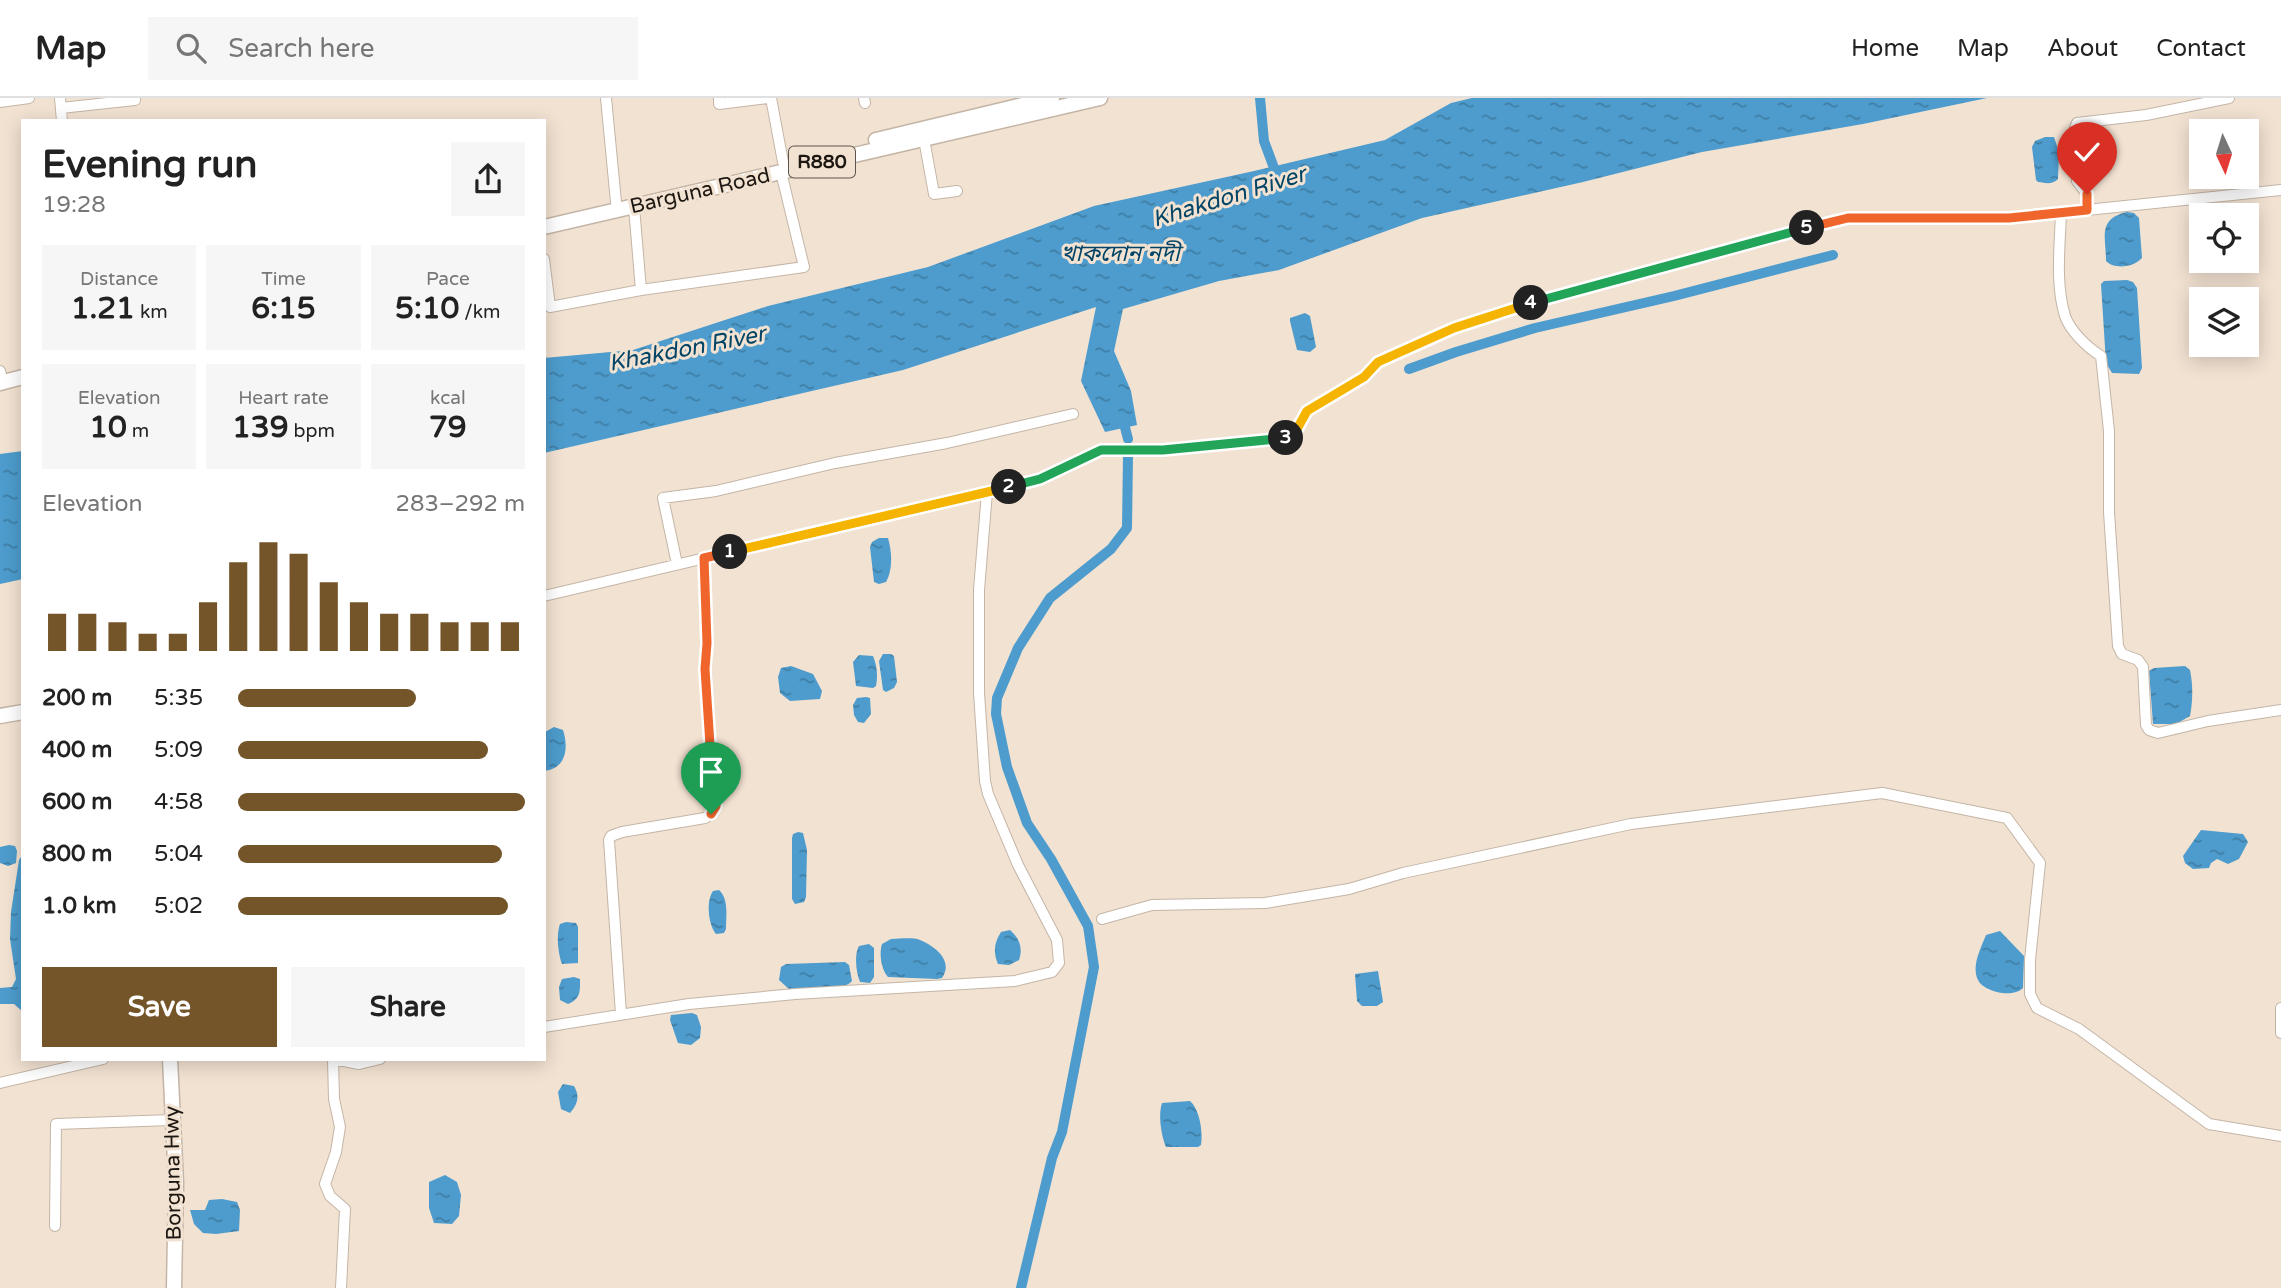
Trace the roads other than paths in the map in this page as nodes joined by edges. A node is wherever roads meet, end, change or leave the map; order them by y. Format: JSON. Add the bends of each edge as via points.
{"nodes":[{"id":1,"x":29,"y":98,"type":"edge"},
{"id":2,"x":135,"y":98,"type":"edge"},
{"id":3,"x":606,"y":98,"type":"edge"},
{"id":4,"x":719,"y":98,"type":"edge"},
{"id":5,"x":769,"y":98,"type":"edge"},
{"id":6,"x":1052,"y":98,"type":"edge"},
{"id":7,"x":1100,"y":98,"type":"edge"},
{"id":8,"x":2228,"y":98,"type":"edge"},
{"id":9,"x":0,"y":102,"type":"edge"},
{"id":10,"x":61,"y":103,"type":"edge"},
{"id":11,"x":924,"y":139,"type":"junction"},
{"id":12,"x":782,"y":167,"type":"junction"},
{"id":13,"x":2281,"y":190,"type":"edge"},
{"id":14,"x":957,"y":191,"type":"dead end"},
{"id":15,"x":616,"y":202,"type":"junction"},
{"id":16,"x":634,"y":207,"type":"junction"},
{"id":17,"x":2087,"y":210,"type":"junction"},
{"id":18,"x":2061,"y":212,"type":"junction"},
{"id":19,"x":546,"y":219,"type":"edge"},
{"id":20,"x":546,"y":227,"type":"edge"},
{"id":21,"x":546,"y":275,"type":"edge"},
{"id":22,"x":641,"y":290,"type":"junction"},
{"id":23,"x":21,"y":370,"type":"edge"},
{"id":24,"x":0,"y":374,"type":"edge"},
{"id":25,"x":21,"y":378,"type":"edge"},
{"id":26,"x":0,"y":383,"type":"edge"},
{"id":27,"x":1073,"y":414,"type":"dead end"},
{"id":28,"x":987,"y":492,"type":"junction"},
{"id":29,"x":704,"y":558,"type":"junction"},
{"id":30,"x":677,"y":564,"type":"junction"},
{"id":31,"x":546,"y":596,"type":"edge"},
{"id":32,"x":2281,"y":710,"type":"edge"},
{"id":33,"x":21,"y":712,"type":"edge"},
{"id":34,"x":0,"y":716,"type":"edge"},
{"id":35,"x":1102,"y":919,"type":"dead end"},
{"id":36,"x":2281,"y":1008,"type":"edge"},
{"id":37,"x":621,"y":1014,"type":"junction"},
{"id":38,"x":546,"y":1027,"type":"edge"},
{"id":39,"x":2281,"y":1033,"type":"edge"},
{"id":40,"x":94,"y":1061,"type":"edge"},
{"id":41,"x":170,"y":1061,"type":"edge"},
{"id":42,"x":333,"y":1061,"type":"edge"},
{"id":43,"x":343,"y":1061,"type":"edge"},
{"id":44,"x":372,"y":1061,"type":"edge"},
{"id":45,"x":0,"y":1083,"type":"edge"},
{"id":46,"x":172,"y":1120,"type":"junction"},
{"id":47,"x":2281,"y":1136,"type":"edge"},
{"id":48,"x":55,"y":1226,"type":"dead end"},
{"id":49,"x":174,"y":1288,"type":"edge"},
{"id":50,"x":341,"y":1288,"type":"edge"}],
"edges":[{"from":1,"to":9,"type":"street"},
{"from":2,"to":10,"type":"street"},
{"from":3,"to":15,"type":"street"},
{"from":4,"to":5,"type":"street","via":[[719,104]]},
{"from":5,"to":12,"type":"street"},
{"from":6,"to":12,"type":"main road","name":"Barguna Road","number":"R880"},
{"from":7,"to":11,"type":"main road","name":"Barguna Road","number":"R880"},
{"from":8,"to":17,"type":"street","via":[[2146,116],[2077,123],[2077,181],[2087,194]]},
{"from":11,"to":12,"type":"main road","name":"Barguna Road","number":"R880"},
{"from":11,"to":14,"type":"street","via":[[934,194]]},
{"from":12,"to":15,"type":"main road","name":"Barguna Road","number":"R880"},
{"from":12,"to":16,"type":"main road","name":"Barguna Road","number":"R880"},
{"from":12,"to":22,"type":"street","via":[[804,267]]},
{"from":13,"to":17,"type":"street"},
{"from":15,"to":19,"type":"main road","name":"Barguna Road","number":"R880"},
{"from":16,"to":20,"type":"main road","name":"Barguna Road","number":"R880"},
{"from":16,"to":22,"type":"street"},
{"from":17,"to":18,"type":"street"},
{"from":18,"to":28,"type":"street","via":[[2009,218],[1848,218],[1699,256],[1534,302],[1441,334],[1378,362],[1364,377],[1307,411],[1297,429],[1284,439],[1163,450],[1101,450],[1040,479]]},
{"from":18,"to":32,"type":"street","via":[[2060,281],[2065,318],[2101,356],[2109,431],[2118,646],[2122,654],[2143,667],[2146,725],[2158,733]]},
{"from":21,"to":22,"type":"street","via":[[550,307]]},
{"from":23,"to":24,"type":"main road"},
{"from":25,"to":26,"type":"main road"},
{"from":27,"to":30,"type":"street","via":[[716,491],[663,498]]},
{"from":28,"to":29,"type":"street"},
{"from":28,"to":37,"type":"street","via":[[979,590],[985,781],[1018,865],[1057,940],[1059,963],[1052,972],[1014,981],[795,994]]},
{"from":29,"to":30,"type":"street"},
{"from":29,"to":37,"type":"street","via":[[705,669],[716,806],[705,818],[622,832],[609,840]]},
{"from":30,"to":31,"type":"street"},
{"from":33,"to":34,"type":"main road"},
{"from":35,"to":47,"type":"street","via":[[1152,905],[1265,904],[1631,824],[1882,793],[2007,818],[2040,863],[2029,960],[2030,994],[2037,1008],[2079,1029],[2209,1124]]},
{"from":36,"to":39,"type":"street"},
{"from":37,"to":38,"type":"street"},
{"from":40,"to":45,"type":"street"},
{"from":41,"to":46,"type":"main road","name":"Borguna Hwy"},
{"from":42,"to":50,"type":"street","via":[[340,1127],[325,1184],[330,1196],[345,1209]]},
{"from":43,"to":44,"type":"street"},
{"from":46,"to":48,"type":"street","via":[[56,1124]]},
{"from":46,"to":49,"type":"main road","name":"Borguna Hwy"}]}
